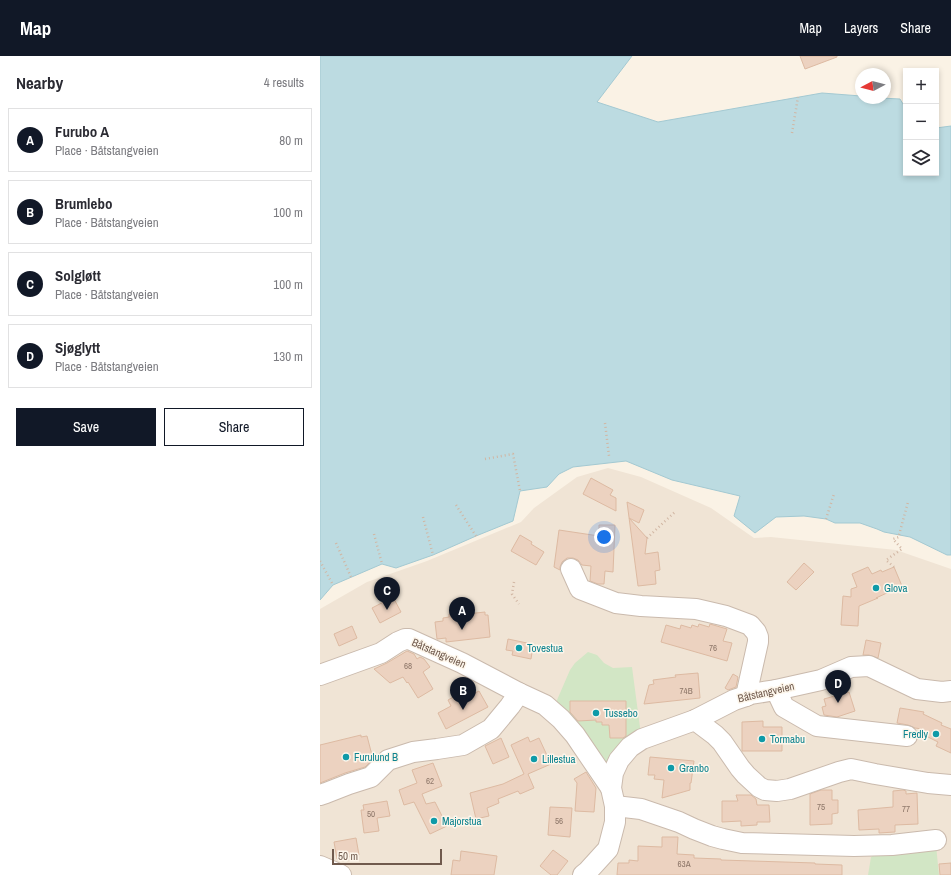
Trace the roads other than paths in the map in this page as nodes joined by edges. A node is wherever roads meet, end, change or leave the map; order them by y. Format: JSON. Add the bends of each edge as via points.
{"nodes":[{"id":1,"x":571,"y":569,"type":"dead end"},
{"id":2,"x":320,"y":675,"type":"edge"},
{"id":3,"x":776,"y":690,"type":"junction"},
{"id":4,"x":951,"y":691,"type":"edge"},
{"id":5,"x":519,"y":693,"type":"junction"},
{"id":6,"x":746,"y":696,"type":"junction"},
{"id":7,"x":695,"y":720,"type":"junction"},
{"id":8,"x":907,"y":736,"type":"dead end"},
{"id":9,"x":951,"y":785,"type":"edge"},
{"id":10,"x":320,"y":794,"type":"edge"},
{"id":11,"x":613,"y":797,"type":"junction"},
{"id":12,"x":936,"y":840,"type":"dead end"},
{"id":13,"x":320,"y":866,"type":"edge"},
{"id":14,"x":341,"y":875,"type":"edge"},
{"id":15,"x":583,"y":875,"type":"edge"}],
"edges":[{"from":1,"to":6,"type":"street","via":[[580,589],[616,603],[696,609],[750,625],[756,632],[758,642]]},
{"from":2,"to":5,"type":"street","name":"Båtstangveien","via":[[381,653],[398,642],[409,639]]},
{"from":3,"to":4,"type":"street","name":"Båtstangveien","via":[[821,680],[851,667],[869,666],[918,689]]},
{"from":3,"to":6,"type":"street","name":"Båtstangveien"},
{"from":3,"to":8,"type":"street","via":[[784,707],[817,726]]},
{"from":5,"to":10,"type":"street","via":[[491,729],[463,745],[413,752],[388,760],[371,777]]},
{"from":5,"to":11,"type":"street","name":"Båtstangveien","via":[[545,705],[561,719],[575,736]]},
{"from":6,"to":7,"type":"street","name":"Båtstangveien"},
{"from":7,"to":9,"type":"street","via":[[718,739],[746,775],[765,790],[790,789],[851,769]]},
{"from":7,"to":11,"type":"street","name":"Båtstangveien","via":[[642,739],[630,747],[613,773]]},
{"from":11,"to":12,"type":"street","via":[[712,836],[742,842],[854,846]]},
{"from":11,"to":15,"type":"street","name":"Båtstangveien","via":[[615,822],[608,850]]},
{"from":13,"to":14,"type":"street"}]}
